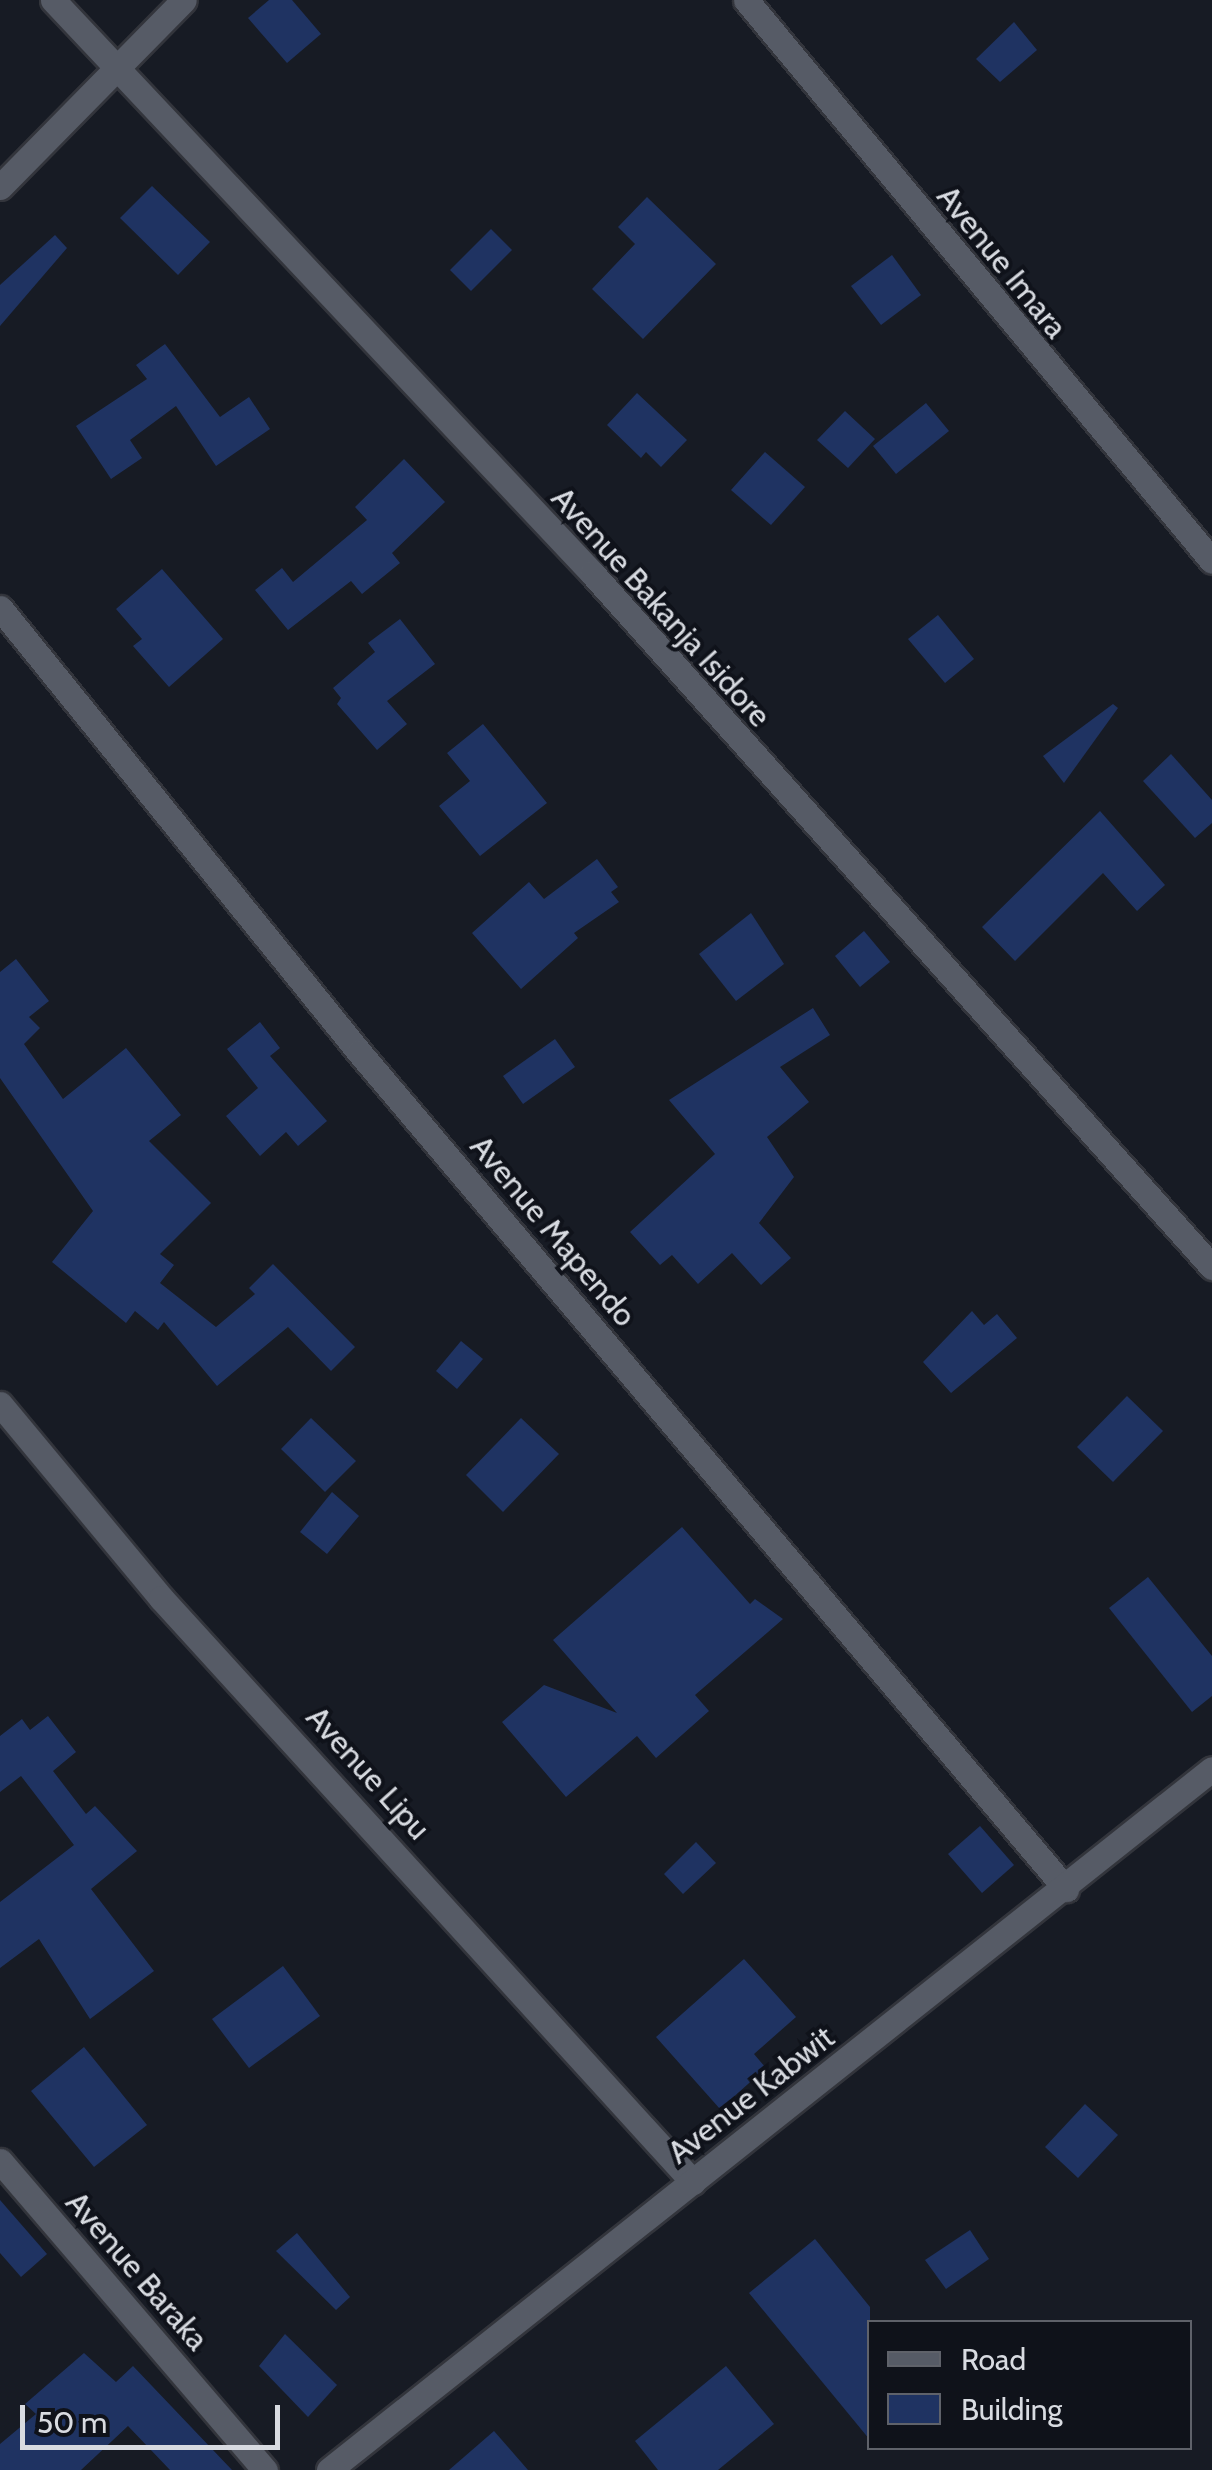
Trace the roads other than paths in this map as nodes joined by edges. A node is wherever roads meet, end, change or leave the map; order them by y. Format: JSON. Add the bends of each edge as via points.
{"nodes":[{"id":1,"x":53,"y":0,"type":"edge"},
{"id":2,"x":184,"y":0,"type":"edge"},
{"id":3,"x":746,"y":0,"type":"edge"},
{"id":4,"x":116,"y":68,"type":"junction"},
{"id":5,"x":0,"y":187,"type":"edge"},
{"id":6,"x":1212,"y":561,"type":"edge"},
{"id":7,"x":0,"y":608,"type":"edge"},
{"id":8,"x":1212,"y":1267,"type":"edge"},
{"id":9,"x":0,"y":1404,"type":"edge"},
{"id":10,"x":1212,"y":1769,"type":"edge"},
{"id":11,"x":1066,"y":1888,"type":"junction"},
{"id":12,"x":0,"y":2160,"type":"edge"},
{"id":13,"x":693,"y":2182,"type":"junction"},
{"id":14,"x":264,"y":2470,"type":"edge"},
{"id":15,"x":329,"y":2470,"type":"edge"}],
"edges":[{"from":1,"to":4,"type":"street","name":"Avenue Bakanja Isidore"},
{"from":2,"to":4,"type":"street"},
{"from":3,"to":6,"type":"street","name":"Avenue Imara"},
{"from":4,"to":5,"type":"street"},
{"from":4,"to":8,"type":"street","name":"Avenue Bakanja Isidore","via":[[592,573]]},
{"from":7,"to":11,"type":"street","name":"Avenue Mapendo","via":[[359,1052]]},
{"from":9,"to":13,"type":"street","name":"Avenue Lipu","via":[[161,1598]]},
{"from":10,"to":11,"type":"street","name":"Avenue Kabwit"},
{"from":11,"to":13,"type":"street","name":"Avenue Kabwit"},
{"from":12,"to":14,"type":"street","name":"Avenue Baraka"},
{"from":13,"to":15,"type":"street","name":"Avenue Kabwit"}]}
